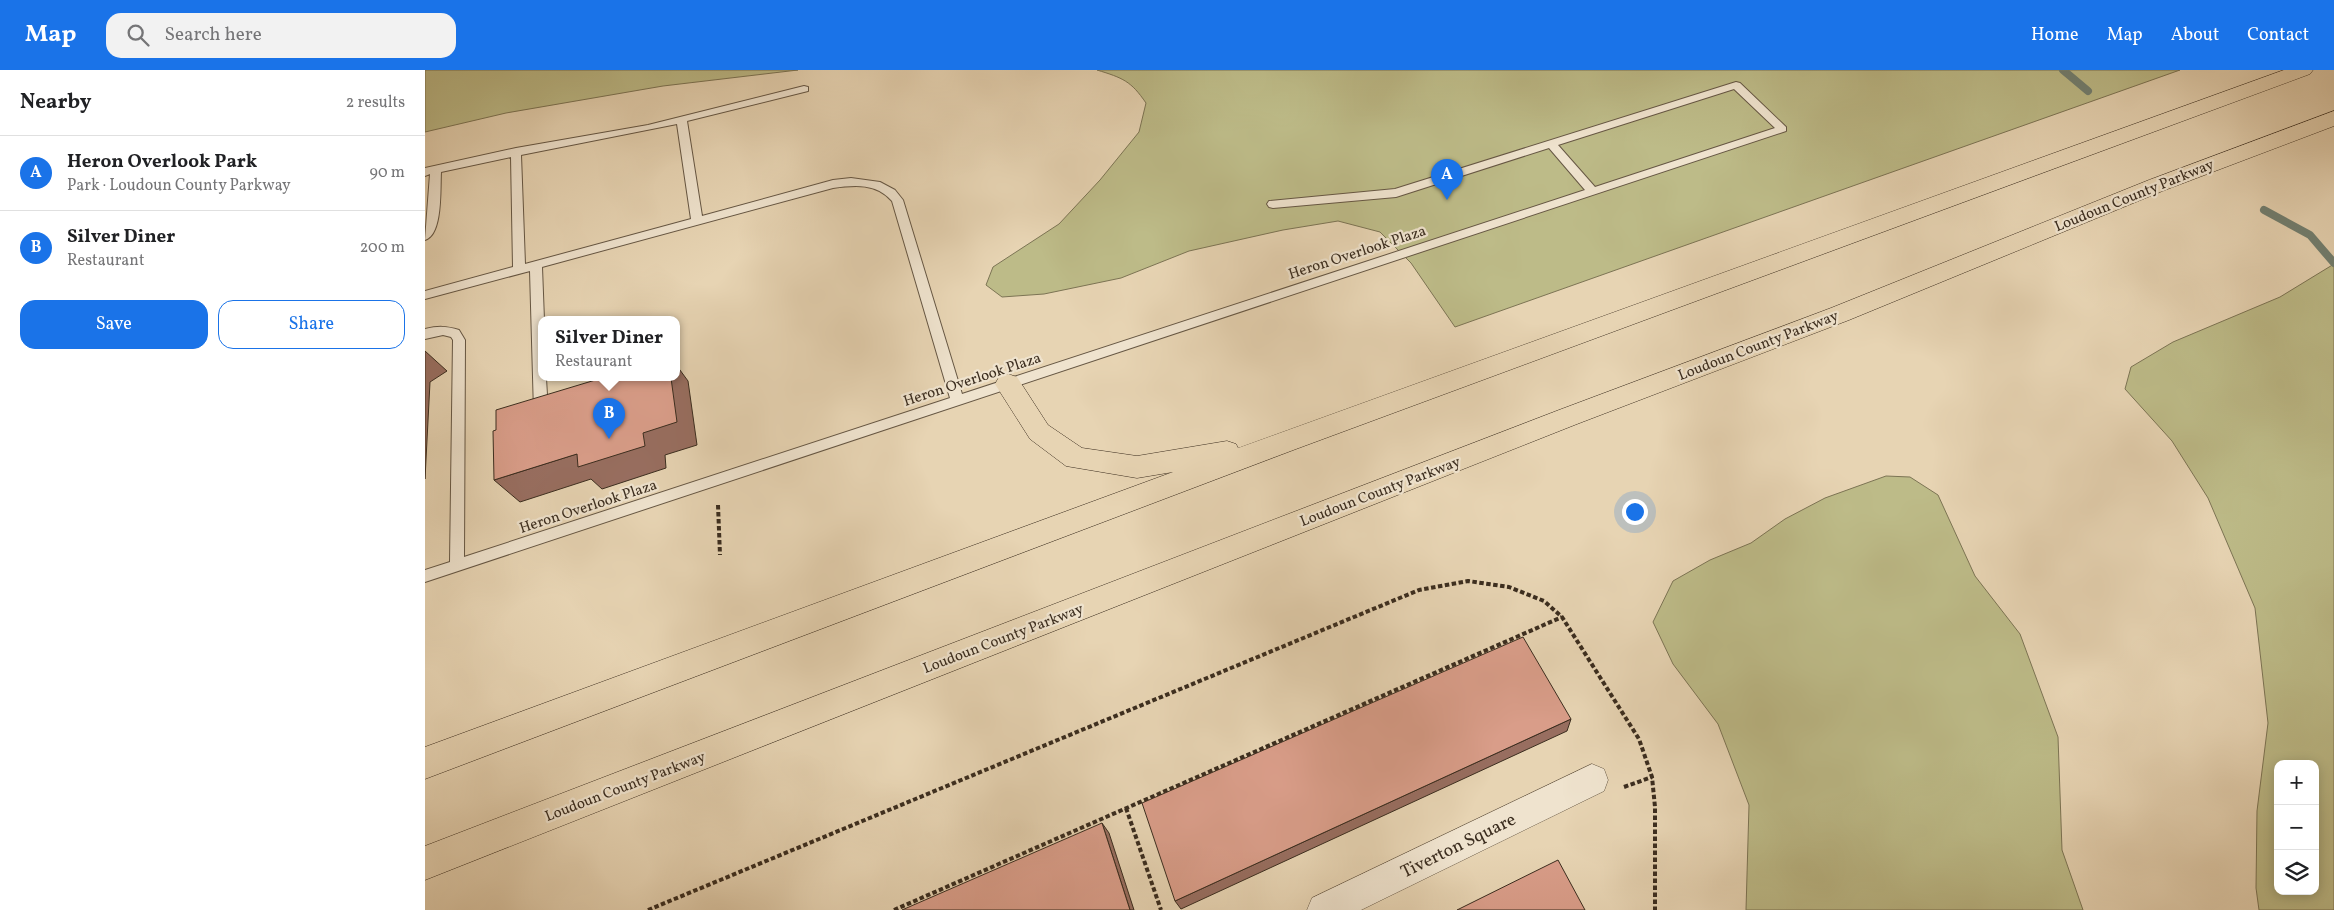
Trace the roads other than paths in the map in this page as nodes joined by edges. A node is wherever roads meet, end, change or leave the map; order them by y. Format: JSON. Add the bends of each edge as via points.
{"nodes":[{"id":1,"x":2303,"y":70,"type":"edge"},
{"id":2,"x":804,"y":89,"type":"dead end"},
{"id":3,"x":2334,"y":118,"type":"edge"},
{"id":4,"x":682,"y":120,"type":"junction"},
{"id":5,"x":1551,"y":144,"type":"junction"},
{"id":6,"x":516,"y":152,"type":"junction"},
{"id":7,"x":431,"y":171,"type":"edge"},
{"id":8,"x":1593,"y":192,"type":"junction"},
{"id":9,"x":1273,"y":204,"type":"dead end"},
{"id":10,"x":697,"y":221,"type":"junction"},
{"id":11,"x":425,"y":236,"type":"edge"},
{"id":12,"x":536,"y":265,"type":"junction"},
{"id":13,"x":519,"y":269,"type":"junction"},
{"id":14,"x":425,"y":295,"type":"edge"},
{"id":15,"x":538,"y":324,"type":"edge"},
{"id":16,"x":425,"y":334,"type":"edge"},
{"id":17,"x":540,"y":381,"type":"edge"},
{"id":18,"x":1008,"y":384,"type":"junction"},
{"id":19,"x":958,"y":401,"type":"junction"},
{"id":20,"x":541,"y":412,"type":"edge"},
{"id":21,"x":1287,"y":442,"type":"junction"},
{"id":22,"x":457,"y":566,"type":"junction"},
{"id":23,"x":425,"y":576,"type":"edge"},
{"id":24,"x":425,"y":763,"type":"edge"},
{"id":25,"x":1591,"y":780,"type":"dead end"},
{"id":26,"x":425,"y":863,"type":"edge"},
{"id":27,"x":1324,"y":910,"type":"edge"}],
"edges":[{"from":1,"to":21,"type":"main road"},
{"from":2,"to":4,"type":"lane"},
{"from":3,"to":26,"type":"main road","name":"Loudoun County Parkway","via":[[2157,185],[1840,314]]},
{"from":4,"to":6,"type":"lane"},
{"from":4,"to":10,"type":"lane"},
{"from":5,"to":8,"type":"lane"},
{"from":5,"to":8,"type":"lane","name":"Heron Overlook Plaza","via":[[1736,85],[1782,129]]},
{"from":5,"to":9,"type":"lane","name":"Heron Overlook Plaza","via":[[1396,193]]},
{"from":6,"to":7,"type":"lane"},
{"from":6,"to":13,"type":"lane"},
{"from":7,"to":11,"type":"lane","via":[[432,226]]},
{"from":8,"to":18,"type":"lane","name":"Heron Overlook Plaza"},
{"from":10,"to":12,"type":"lane"},
{"from":10,"to":19,"type":"lane","via":[[833,184],[858,181],[877,184],[892,192]]},
{"from":12,"to":13,"type":"lane"},
{"from":12,"to":15,"type":"lane"},
{"from":13,"to":14,"type":"lane"},
{"from":16,"to":22,"type":"lane","via":[[443,330],[455,333],[459,340]]},
{"from":17,"to":20,"type":"lane"},
{"from":18,"to":19,"type":"lane","name":"Heron Overlook Plaza"},
{"from":18,"to":21,"type":"main road","via":[[1039,432],[1076,458],[1137,466]]},
{"from":19,"to":22,"type":"lane","name":"Heron Overlook Plaza"},
{"from":21,"to":24,"type":"main road"},
{"from":22,"to":23,"type":"lane","name":"Heron Overlook Plaza"},
{"from":25,"to":27,"type":"street","name":"Tiverton Square"}]}
